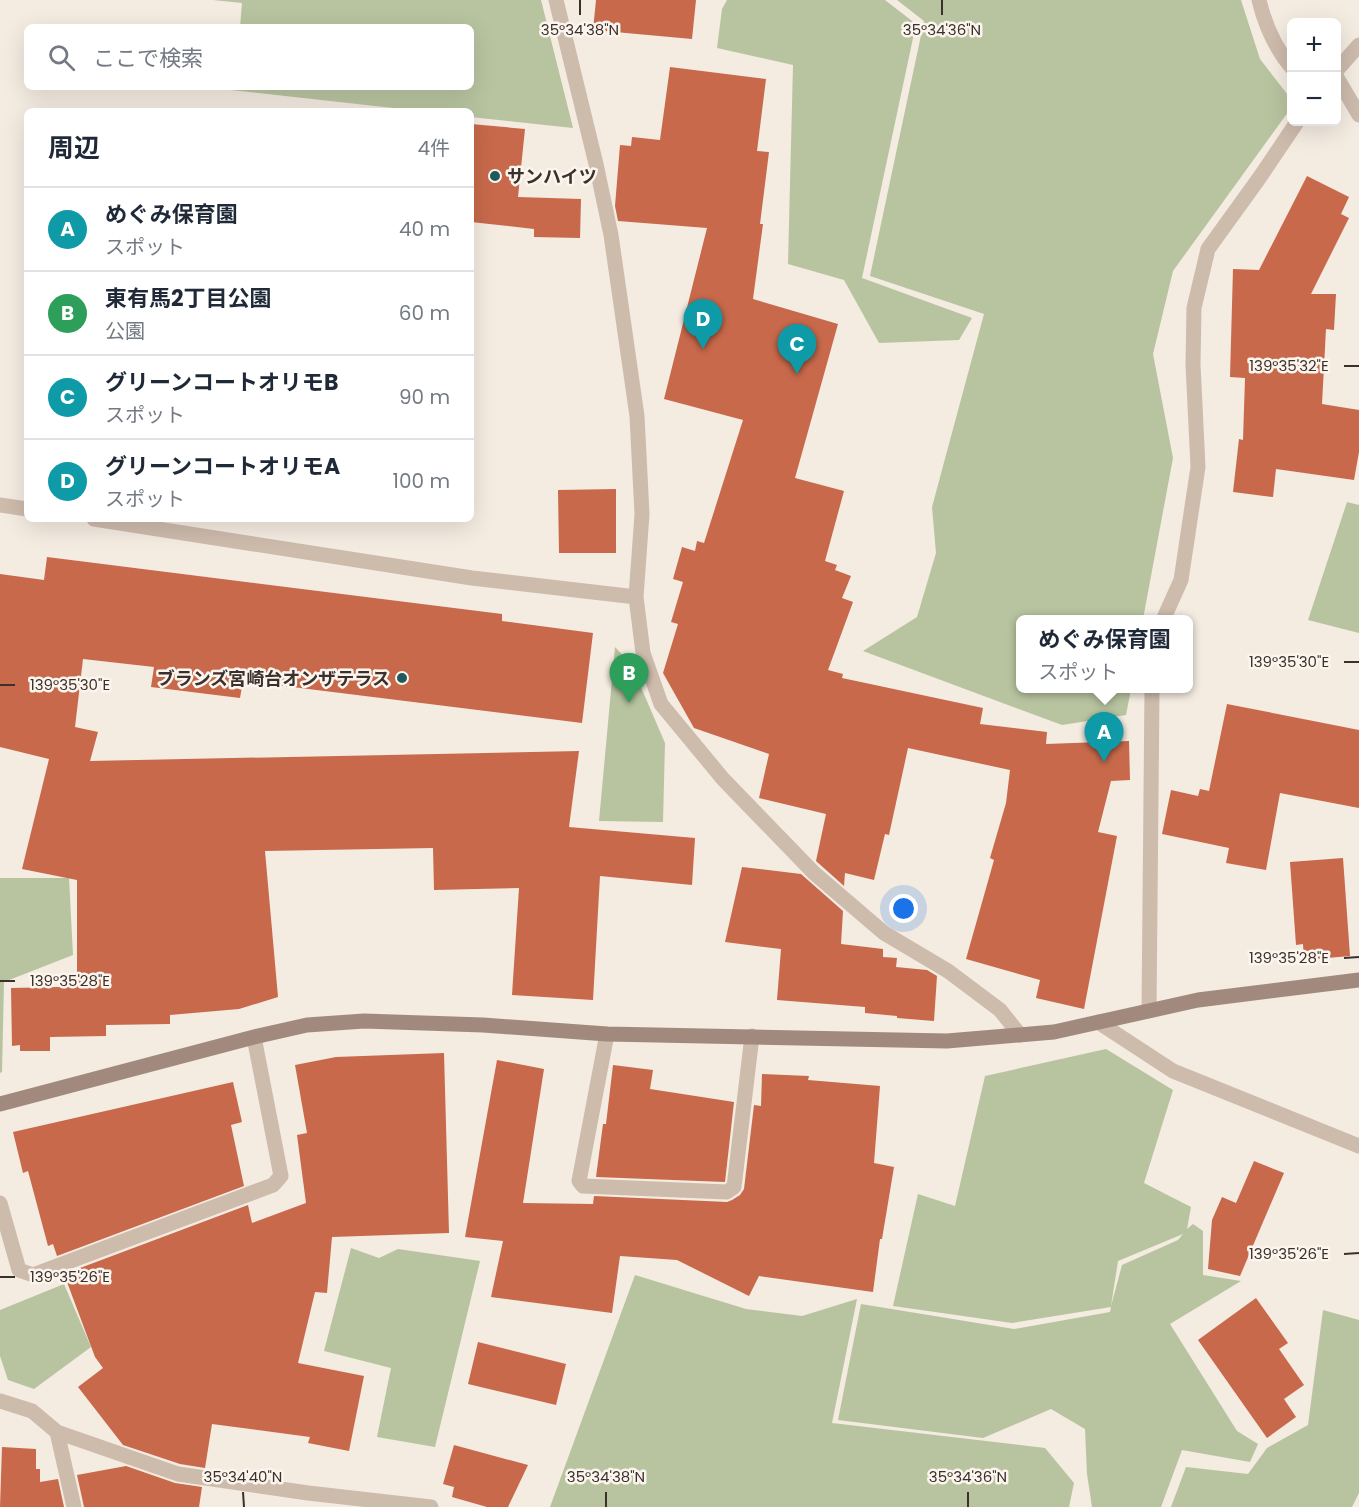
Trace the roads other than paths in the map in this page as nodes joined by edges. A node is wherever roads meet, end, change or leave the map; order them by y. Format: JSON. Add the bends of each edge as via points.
{"nodes":[{"id":1,"x":556,"y":0,"type":"edge"},
{"id":2,"x":1259,"y":0,"type":"edge"},
{"id":3,"x":1359,"y":45,"type":"edge"},
{"id":4,"x":1287,"y":62,"type":"edge"},
{"id":5,"x":1338,"y":72,"type":"edge"},
{"id":6,"x":1341,"y":83,"type":"edge"},
{"id":7,"x":1359,"y":115,"type":"edge"},
{"id":8,"x":1294,"y":126,"type":"edge"},
{"id":9,"x":0,"y":505,"type":"edge"},
{"id":10,"x":24,"y":509,"type":"edge"},
{"id":11,"x":113,"y":522,"type":"edge"},
{"id":12,"x":636,"y":597,"type":"junction"},
{"id":13,"x":1165,"y":615,"type":"edge"},
{"id":14,"x":1152,"y":693,"type":"edge"},
{"id":15,"x":1359,"y":980,"type":"edge"},
{"id":16,"x":1149,"y":1011,"type":"junction"},
{"id":17,"x":1098,"y":1022,"type":"junction"},
{"id":18,"x":607,"y":1034,"type":"junction"},
{"id":19,"x":1020,"y":1035,"type":"junction"},
{"id":20,"x":254,"y":1036,"type":"junction"},
{"id":21,"x":752,"y":1036,"type":"junction"},
{"id":22,"x":0,"y":1104,"type":"edge"},
{"id":23,"x":1359,"y":1146,"type":"edge"},
{"id":24,"x":0,"y":1203,"type":"edge"},
{"id":25,"x":0,"y":1401,"type":"edge"},
{"id":26,"x":57,"y":1432,"type":"junction"},
{"id":27,"x":74,"y":1507,"type":"edge"},
{"id":28,"x":431,"y":1507,"type":"edge"}],
"edges":[{"from":1,"to":12,"type":"street","via":[[611,235],[637,416],[642,514]]},
{"from":2,"to":4,"type":"street","via":[[1280,54]]},
{"from":3,"to":5,"type":"street"},
{"from":6,"to":7,"type":"street"},
{"from":8,"to":13,"type":"street","via":[[1208,249],[1194,308],[1198,467],[1181,580]]},
{"from":9,"to":10,"type":"street"},
{"from":11,"to":12,"type":"street","via":[[472,578]]},
{"from":12,"to":19,"type":"street","via":[[643,653],[661,704],[723,779],[814,873],[884,933],[1000,1010]]},
{"from":14,"to":16,"type":"street"},
{"from":15,"to":16,"type":"street","via":[[1198,1000]]},
{"from":16,"to":17,"type":"street"},
{"from":17,"to":19,"type":"street"},
{"from":17,"to":23,"type":"street","via":[[1173,1071]]},
{"from":18,"to":20,"type":"street","via":[[483,1024],[364,1021],[308,1025]]},
{"from":18,"to":21,"type":"street"},
{"from":18,"to":21,"type":"street","via":[[579,1181],[583,1186],[727,1192],[734,1187]]},
{"from":19,"to":21,"type":"street","via":[[948,1041]]},
{"from":20,"to":22,"type":"street"},
{"from":20,"to":24,"type":"street","via":[[281,1176],[273,1185],[33,1275],[19,1270]]},
{"from":25,"to":26,"type":"street","via":[[32,1411]]},
{"from":26,"to":27,"type":"street"},
{"from":26,"to":28,"type":"street","via":[[178,1474]]}]}
